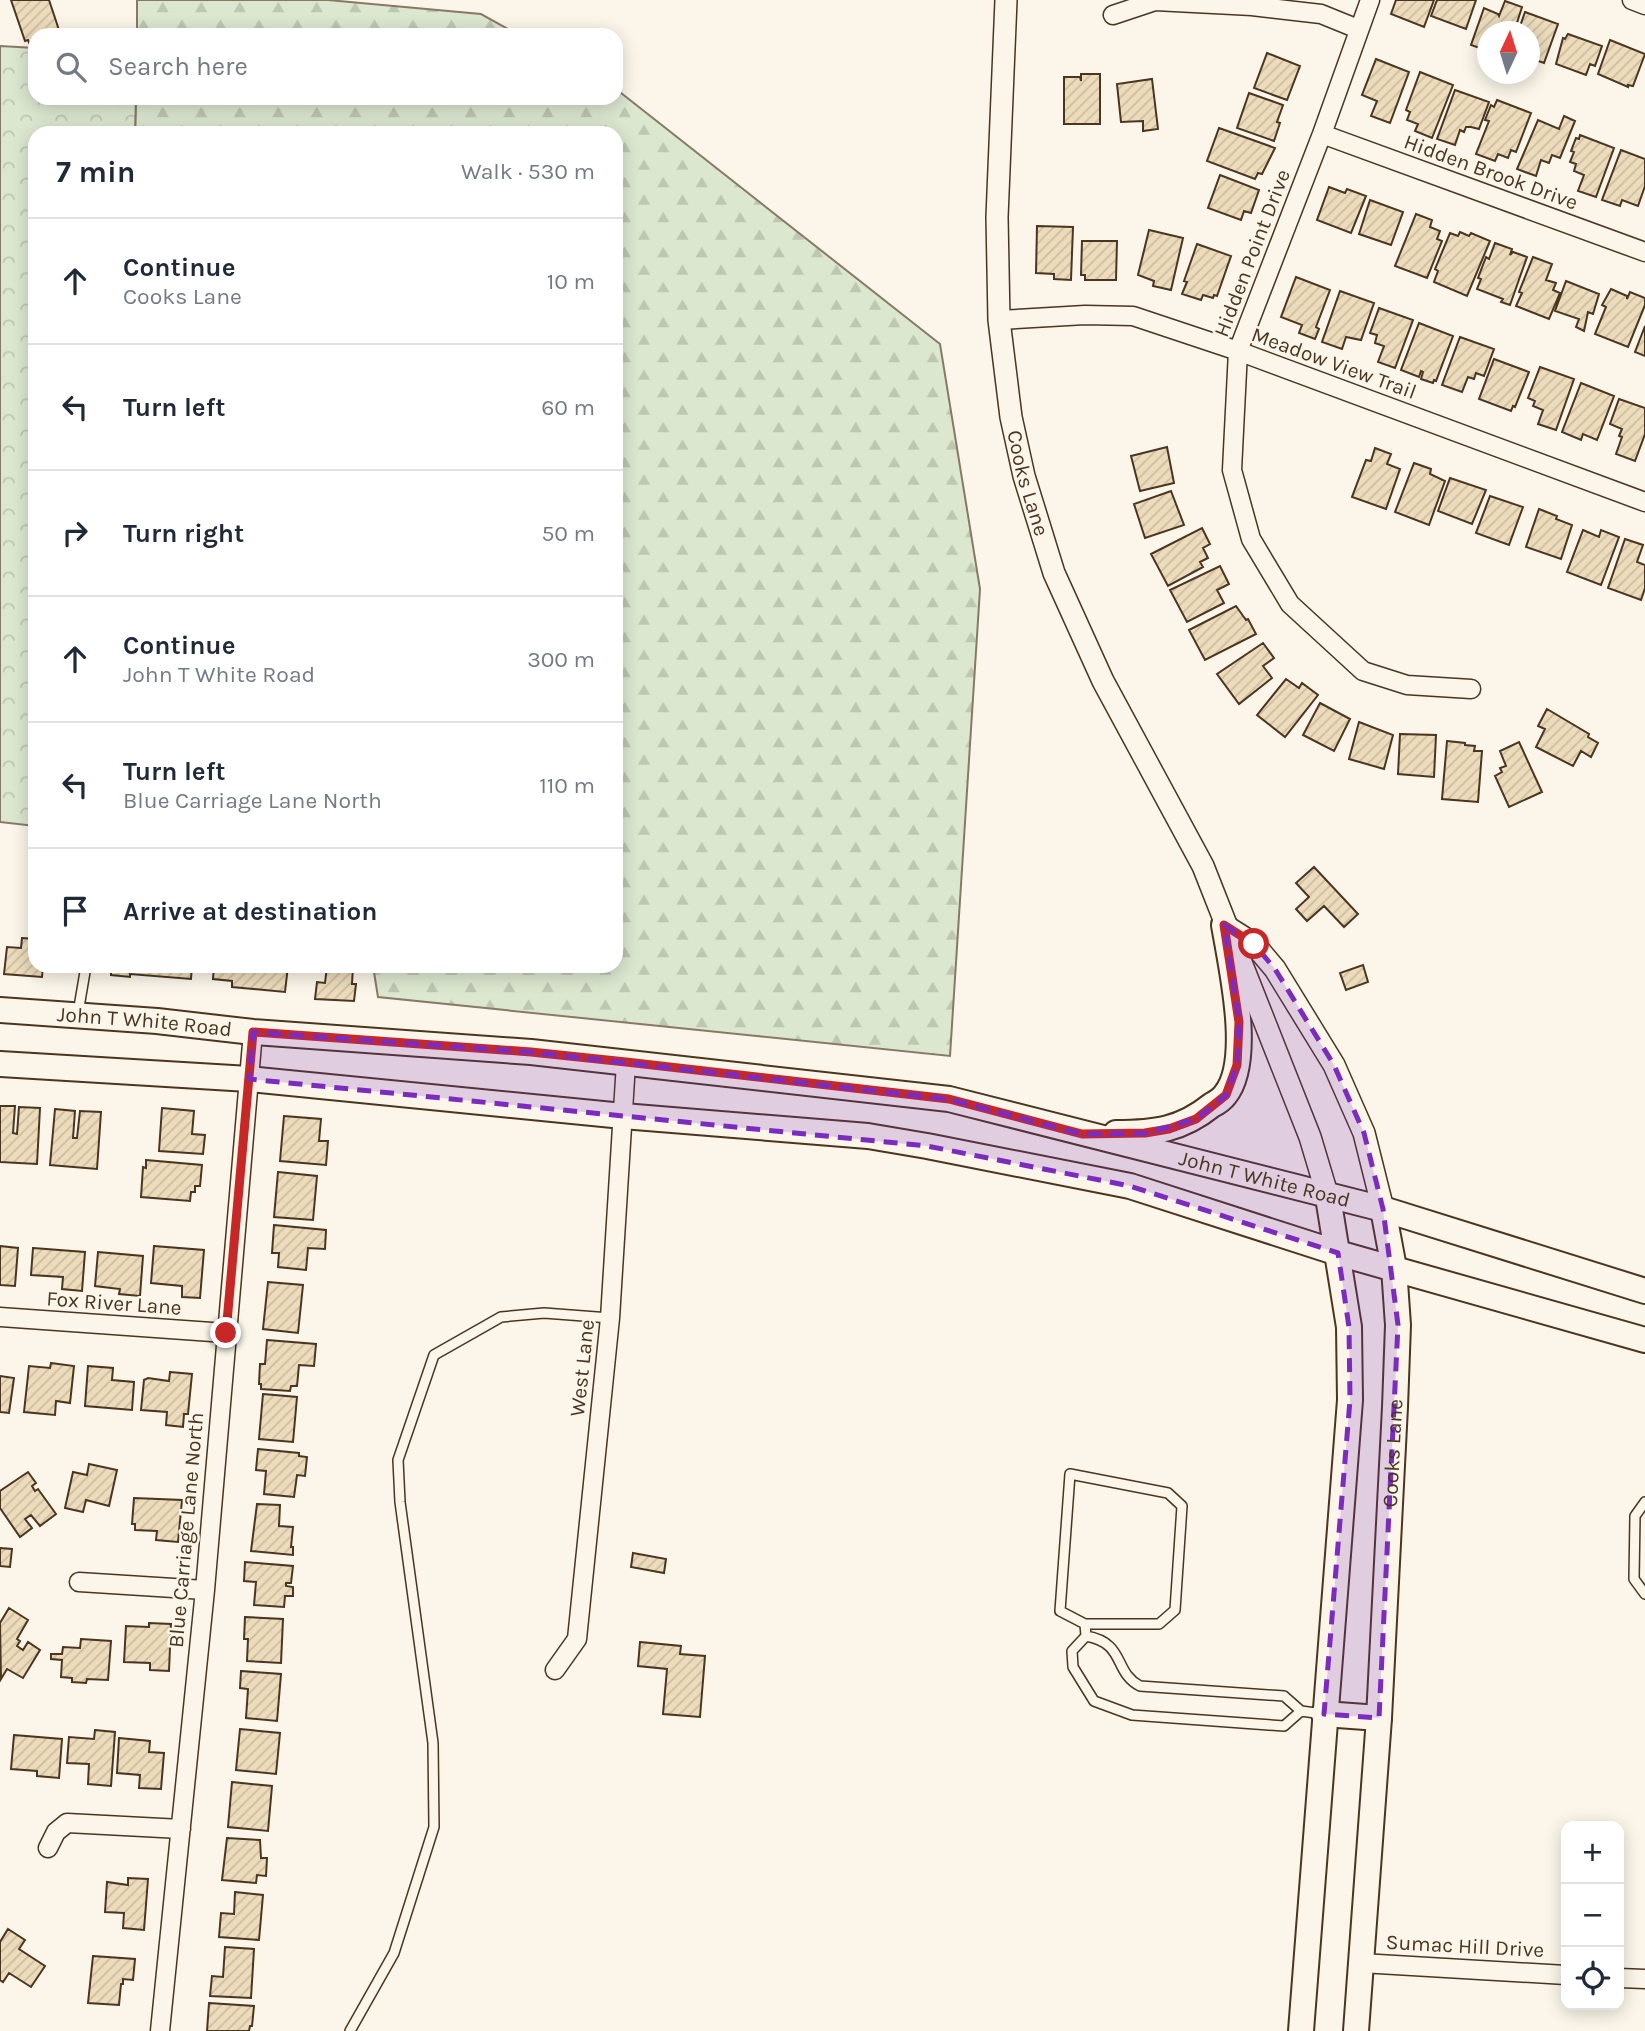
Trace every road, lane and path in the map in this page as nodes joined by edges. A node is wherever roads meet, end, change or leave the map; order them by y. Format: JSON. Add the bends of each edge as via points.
{"nodes":[{"id":1,"x":1006,"y":0,"type":"edge"},
{"id":2,"x":1370,"y":0,"type":"edge"},
{"id":3,"x":1632,"y":0,"type":"edge"},
{"id":4,"x":1645,"y":5,"type":"edge"},
{"id":5,"x":1113,"y":15,"type":"dead end"},
{"id":6,"x":1358,"y":29,"type":"junction"},
{"id":7,"x":1322,"y":134,"type":"junction"},
{"id":8,"x":1645,"y":251,"type":"edge"},
{"id":9,"x":999,"y":320,"type":"junction"},
{"id":10,"x":1237,"y":351,"type":"junction"},
{"id":11,"x":1645,"y":502,"type":"edge"},
{"id":12,"x":1471,"y":689,"type":"dead end"},
{"id":13,"x":1224,"y":925,"type":"junction"},
{"id":14,"x":85,"y":973,"type":"edge"},
{"id":15,"x":0,"y":1010,"type":"edge"},
{"id":16,"x":78,"y":1014,"type":"junction"},
{"id":17,"x":253,"y":1032,"type":"junction"},
{"id":18,"x":626,"y":1062,"type":"junction"},
{"id":19,"x":0,"y":1064,"type":"edge"},
{"id":20,"x":249,"y":1079,"type":"junction"},
{"id":21,"x":623,"y":1116,"type":"junction"},
{"id":22,"x":1082,"y":1134,"type":"junction"},
{"id":23,"x":1328,"y":1197,"type":"junction"},
{"id":24,"x":1383,"y":1209,"type":"junction"},
{"id":25,"x":1338,"y":1253,"type":"junction"},
{"id":26,"x":1394,"y":1268,"type":"junction"},
{"id":27,"x":1645,"y":1291,"type":"edge"},
{"id":28,"x":0,"y":1317,"type":"edge"},
{"id":29,"x":610,"y":1318,"type":"junction"},
{"id":30,"x":226,"y":1333,"type":"junction"},
{"id":31,"x":1645,"y":1340,"type":"edge"},
{"id":32,"x":1645,"y":1502,"type":"edge"},
{"id":33,"x":79,"y":1582,"type":"dead end"},
{"id":34,"x":205,"y":1590,"type":"junction"},
{"id":35,"x":1645,"y":1594,"type":"edge"},
{"id":36,"x":1085,"y":1624,"type":"junction"},
{"id":37,"x":1086,"y":1636,"type":"junction"},
{"id":38,"x":555,"y":1670,"type":"dead end"},
{"id":39,"x":1312,"y":1713,"type":"junction"},
{"id":40,"x":1379,"y":1717,"type":"junction"},
{"id":41,"x":181,"y":1829,"type":"junction"},
{"id":42,"x":48,"y":1848,"type":"dead end"},
{"id":43,"x":1361,"y":1963,"type":"junction"},
{"id":44,"x":1561,"y":1975,"type":"edge"},
{"id":45,"x":1624,"y":1978,"type":"edge"},
{"id":46,"x":1645,"y":1979,"type":"edge"},
{"id":47,"x":160,"y":2031,"type":"edge"},
{"id":48,"x":350,"y":2031,"type":"edge"},
{"id":49,"x":1301,"y":2031,"type":"edge"},
{"id":50,"x":1356,"y":2031,"type":"edge"}],
"edges":[{"from":1,"to":9,"type":"street","name":"Cooks Lane","via":[[997,217]]},
{"from":2,"to":6,"type":"street","name":"Hidden Point Drive"},
{"from":3,"to":4,"type":"street"},
{"from":5,"to":6,"type":"street","via":[[1155,1],[1252,6],[1321,14]]},
{"from":6,"to":7,"type":"street","name":"Hidden Point Drive"},
{"from":7,"to":8,"type":"street","name":"Hidden Brook Drive"},
{"from":7,"to":10,"type":"street","name":"Hidden Point Drive"},
{"from":9,"to":10,"type":"street","name":"Meadow View Trail","via":[[1133,316]]},
{"from":9,"to":13,"type":"street","name":"Cooks Lane","via":[[1018,452],[1054,573],[1103,681],[1203,866]]},
{"from":10,"to":11,"type":"street","name":"Meadow View Trail"},
{"from":10,"to":12,"type":"street","name":"Hidden Point Drive","via":[[1231,470],[1251,539],[1290,604],[1363,671],[1406,685]]},
{"from":13,"to":22,"type":"main road","via":[[1239,1022],[1237,1065],[1226,1095],[1196,1119],[1169,1129]]},
{"from":13,"to":23,"type":"street","name":"Cooks Lane","via":[[1310,1137]]},
{"from":13,"to":24,"type":"street","name":"Cooks Lane","via":[[1254,944],[1275,969],[1334,1065],[1364,1133]]},
{"from":14,"to":16,"type":"lane"},
{"from":15,"to":16,"type":"main road","name":"John T White Road"},
{"from":16,"to":17,"type":"main road","name":"John T White Road"},
{"from":17,"to":18,"type":"main road","name":"John T White Road"},
{"from":17,"to":20,"type":"street","name":"Blue Carriage Lane North"},
{"from":18,"to":21,"type":"street","name":"West Lane"},
{"from":18,"to":22,"type":"main road","name":"John T White Road","via":[[949,1099]]},
{"from":19,"to":20,"type":"main road","name":"John T White Road"},
{"from":20,"to":21,"type":"main road","name":"John T White Road"},
{"from":20,"to":30,"type":"street","name":"Blue Carriage Lane North"},
{"from":21,"to":25,"type":"main road","name":"John T White Road","via":[[868,1136],[928,1146],[1130,1186]]},
{"from":21,"to":29,"type":"street","name":"West Lane"},
{"from":22,"to":23,"type":"main road","name":"John T White Road"},
{"from":23,"to":24,"type":"main road","name":"John T White Road"},
{"from":23,"to":25,"type":"main road","name":"Cooks Lane"},
{"from":24,"to":26,"type":"main road","name":"Cooks Lane"},
{"from":24,"to":27,"type":"main road","name":"John T White Road"},
{"from":25,"to":26,"type":"main road","name":"John T White Road"},
{"from":25,"to":39,"type":"main road","name":"Cooks Lane","via":[[1349,1327],[1350,1400]]},
{"from":26,"to":31,"type":"main road","name":"John T White Road"},
{"from":26,"to":40,"type":"main road","name":"Cooks Lane","via":[[1398,1325]]},
{"from":28,"to":30,"type":"street","name":"Fox River Lane"},
{"from":29,"to":38,"type":"street","name":"West Lane","via":[[577,1639]]},
{"from":29,"to":48,"type":"lane","via":[[544,1313],[501,1317],[434,1355],[398,1460],[433,1743],[434,1828],[394,1953]]},
{"from":30,"to":34,"type":"street","name":"Blue Carriage Lane North"},
{"from":32,"to":35,"type":"lane","via":[[1636,1516],[1634,1579]]},
{"from":33,"to":34,"type":"street"},
{"from":34,"to":41,"type":"street","name":"Blue Carriage Lane North"},
{"from":36,"to":36,"type":"lane","via":[[1060,1611],[1069,1474],[1168,1493],[1182,1506],[1175,1610],[1159,1624]]},
{"from":36,"to":37,"type":"lane"},
{"from":37,"to":39,"type":"lane","via":[[1113,1648],[1131,1681],[1140,1686],[1284,1696]]},
{"from":37,"to":39,"type":"lane","via":[[1072,1651],[1073,1667],[1094,1701],[1132,1716],[1284,1726]]},
{"from":39,"to":40,"type":"main road"},
{"from":39,"to":49,"type":"main road","name":"Cooks Lane"},
{"from":40,"to":43,"type":"main road","name":"Cooks Lane"},
{"from":41,"to":42,"type":"street","via":[[67,1823]]},
{"from":41,"to":47,"type":"street","name":"Blue Carriage Lane North"},
{"from":43,"to":44,"type":"street","name":"Sumac Hill Drive"},
{"from":43,"to":50,"type":"main road","name":"Cooks Lane"},
{"from":45,"to":46,"type":"street"}]}
